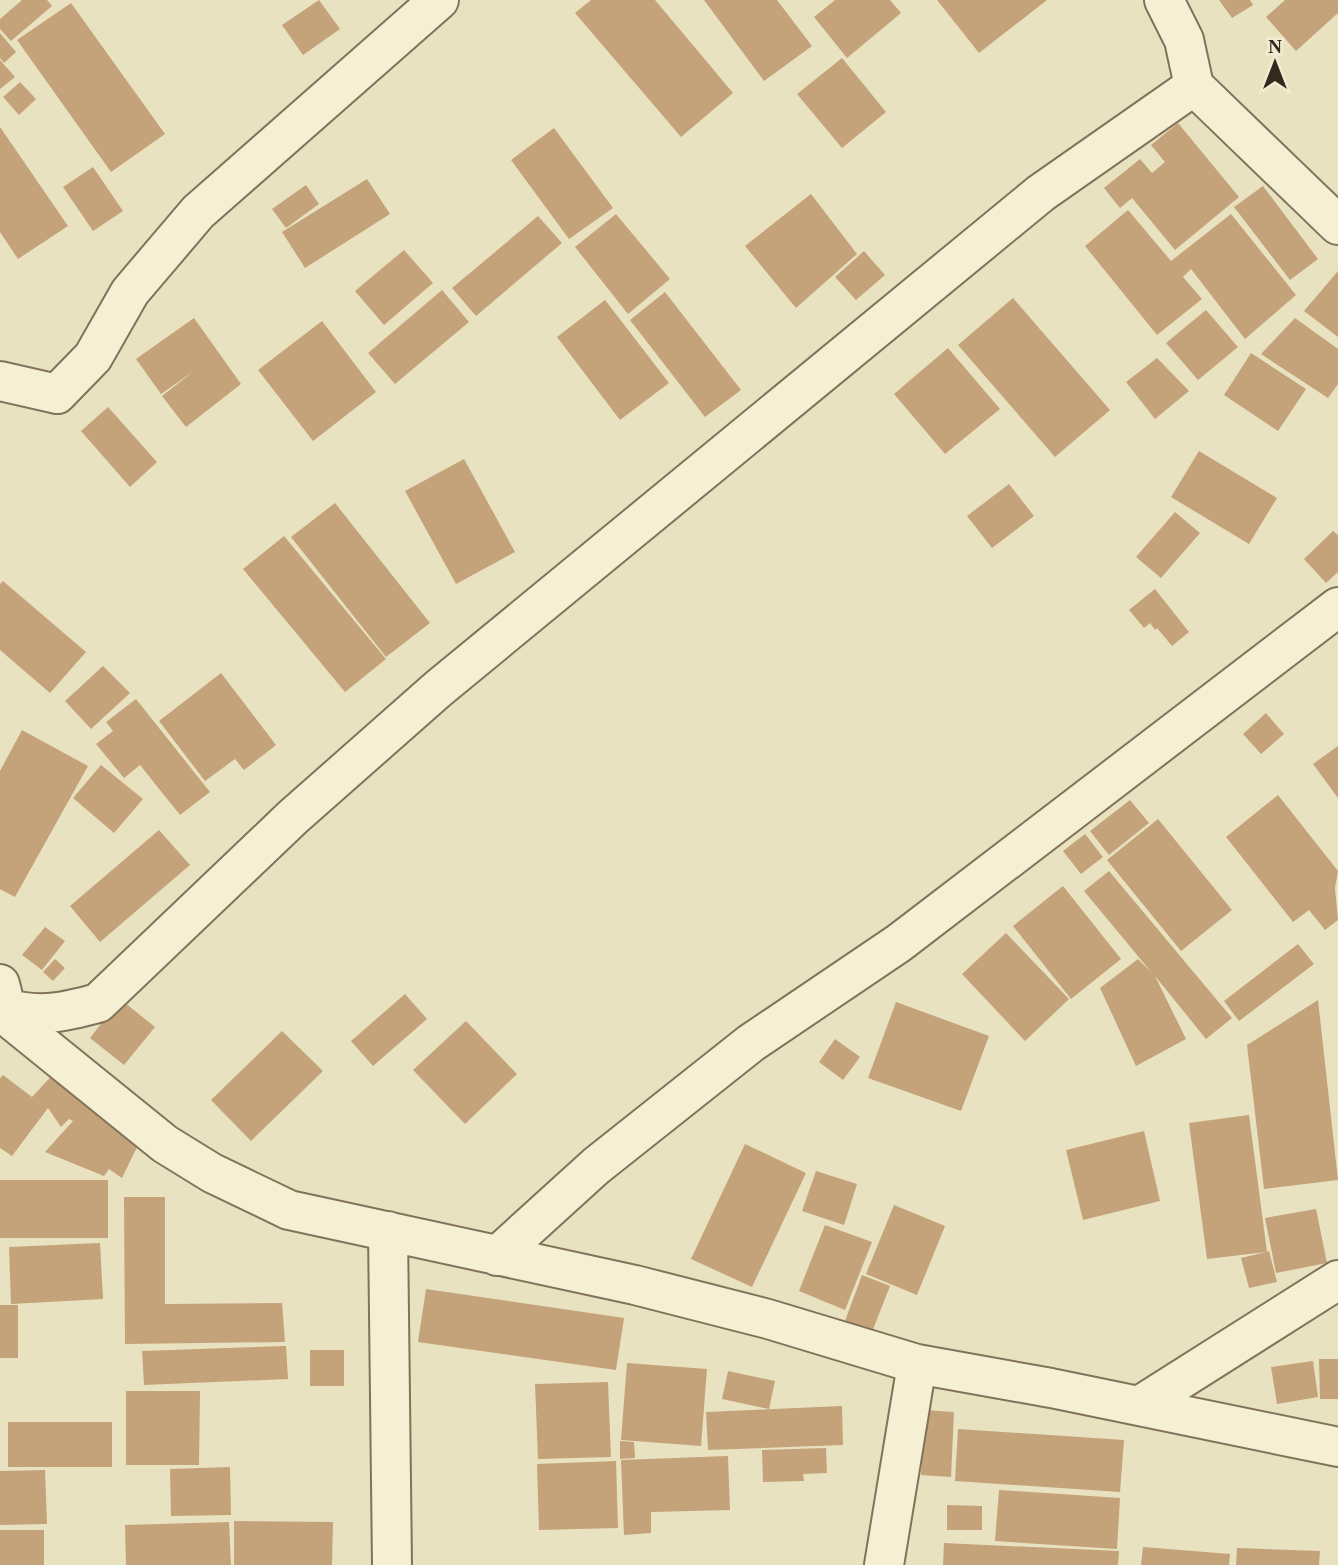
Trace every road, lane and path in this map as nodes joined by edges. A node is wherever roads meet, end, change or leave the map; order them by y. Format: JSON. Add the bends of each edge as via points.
{"nodes":[{"id":1,"x":439,"y":0,"type":"edge"},
{"id":2,"x":1164,"y":0,"type":"edge"},
{"id":3,"x":1195,"y":86,"type":"junction"},
{"id":4,"x":1338,"y":225,"type":"edge"},
{"id":5,"x":0,"y":381,"type":"edge"},
{"id":6,"x":1338,"y":607,"type":"edge"},
{"id":7,"x":1,"y":1003,"type":"edge"},
{"id":8,"x":388,"y":1231,"type":"junction"},
{"id":9,"x":497,"y":1256,"type":"junction"},
{"id":10,"x":1338,"y":1280,"type":"edge"},
{"id":11,"x":917,"y":1364,"type":"junction"},
{"id":12,"x":1139,"y":1406,"type":"junction"},
{"id":13,"x":1338,"y":1447,"type":"edge"},
{"id":14,"x":392,"y":1565,"type":"edge"},
{"id":15,"x":884,"y":1565,"type":"edge"}],
"edges":[{"from":1,"to":5,"type":"street","via":[[198,212],[130,292],[93,356],[58,394]]},
{"from":2,"to":3,"type":"street","via":[[1184,40]]},
{"from":3,"to":4,"type":"street"},
{"from":3,"to":7,"type":"street","via":[[1041,193],[439,689],[293,817],[98,1003],[64,1013],[30,1015]]},
{"from":6,"to":9,"type":"street","via":[[899,943],[751,1043],[596,1166]]},
{"from":7,"to":8,"type":"street","via":[[154,1136],[212,1173],[289,1210]]},
{"from":8,"to":9,"type":"street"},
{"from":8,"to":14,"type":"street"},
{"from":9,"to":11,"type":"street","via":[[768,1319]]},
{"from":10,"to":12,"type":"street"},
{"from":11,"to":12,"type":"street"},
{"from":11,"to":15,"type":"street"},
{"from":12,"to":13,"type":"street"}]}
